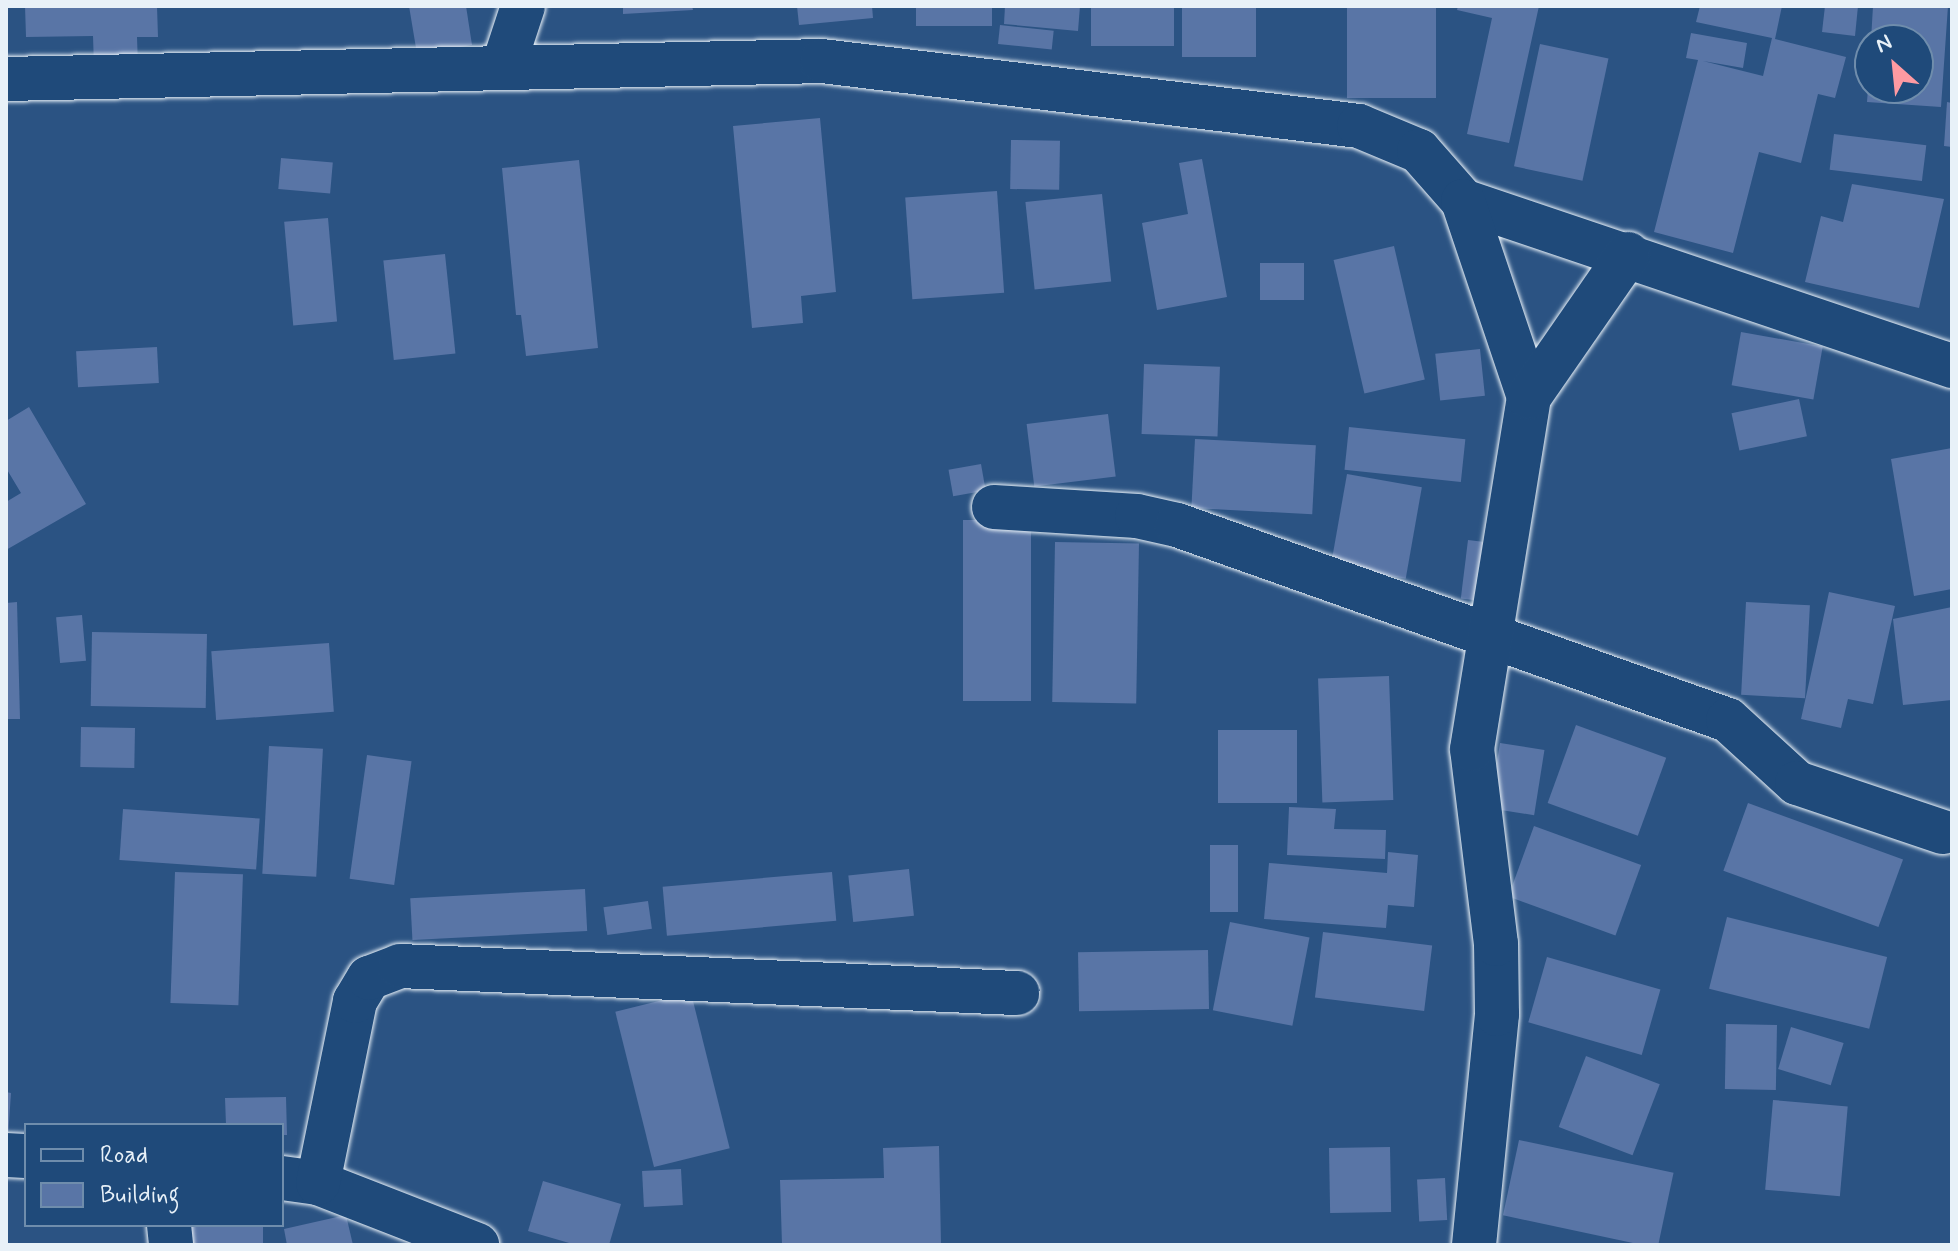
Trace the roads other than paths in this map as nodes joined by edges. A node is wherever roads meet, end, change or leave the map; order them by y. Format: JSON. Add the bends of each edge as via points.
{"nodes":[{"id":1,"x":523,"y":6,"type":"edge"},
{"id":2,"x":503,"y":67,"type":"junction"},
{"id":3,"x":6,"y":79,"type":"edge"},
{"id":4,"x":1463,"y":201,"type":"junction"},
{"id":5,"x":1628,"y":254,"type":"junction"},
{"id":6,"x":1952,"y":366,"type":"edge"},
{"id":7,"x":1529,"y":397,"type":"junction"},
{"id":8,"x":994,"y":507,"type":"dead end"},
{"id":9,"x":1491,"y":636,"type":"junction"},
{"id":10,"x":1943,"y":832,"type":"dead end"},
{"id":11,"x":1017,"y":993,"type":"dead end"},
{"id":12,"x":300,"y":1181,"type":"edge"},
{"id":13,"x":477,"y":1245,"type":"edge"},
{"id":14,"x":1474,"y":1245,"type":"edge"}],
"edges":[{"from":1,"to":2,"type":"street"},
{"from":2,"to":3,"type":"street"},
{"from":2,"to":4,"type":"street","via":[[822,61],[1359,126],[1419,151]]},
{"from":4,"to":5,"type":"street"},
{"from":4,"to":7,"type":"street"},
{"from":5,"to":6,"type":"street"},
{"from":5,"to":7,"type":"street"},
{"from":7,"to":9,"type":"street"},
{"from":8,"to":9,"type":"street","via":[[1137,516],[1177,525]]},
{"from":9,"to":10,"type":"street","via":[[1728,720],[1797,783]]},
{"from":9,"to":14,"type":"street","via":[[1472,749],[1496,944],[1497,1014]]},
{"from":11,"to":12,"type":"street","via":[[400,966],[369,978],[355,1001]]},
{"from":12,"to":13,"type":"street"}]}
